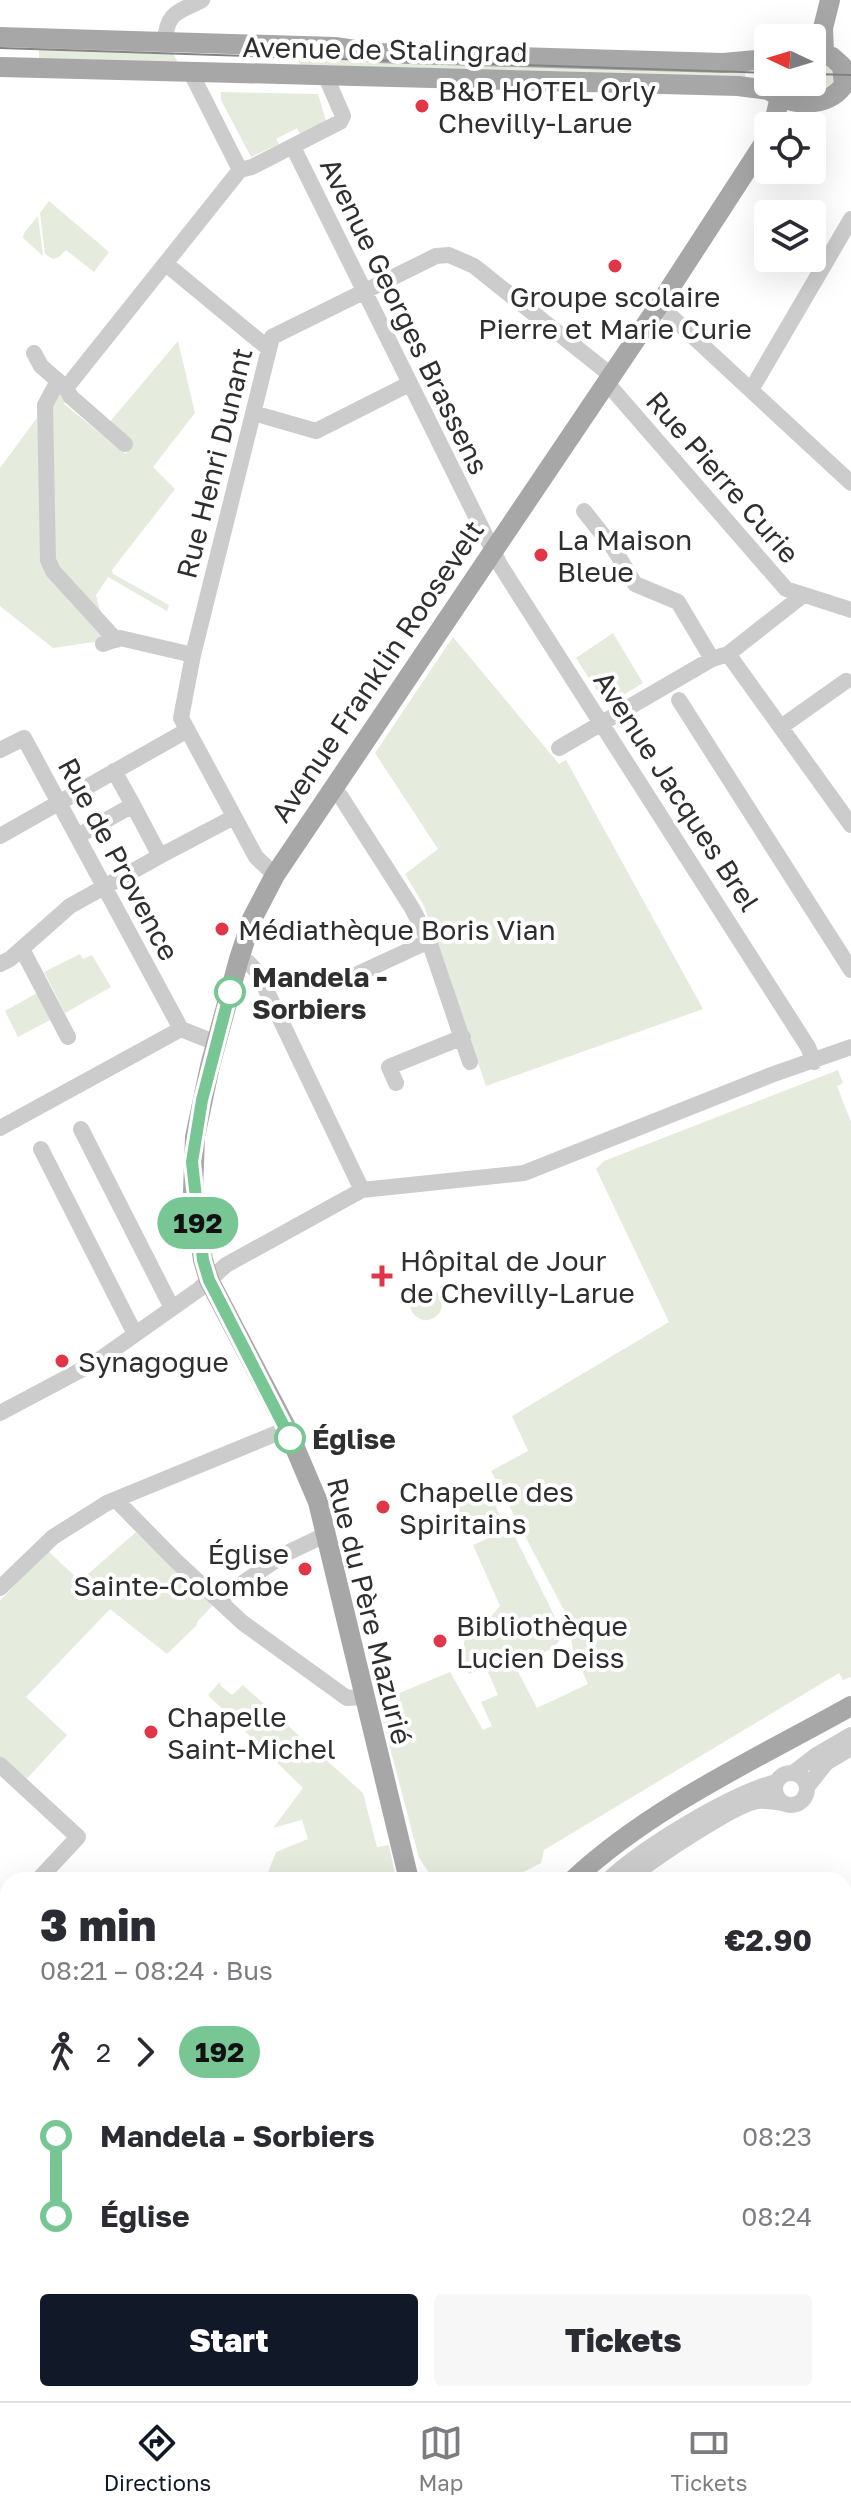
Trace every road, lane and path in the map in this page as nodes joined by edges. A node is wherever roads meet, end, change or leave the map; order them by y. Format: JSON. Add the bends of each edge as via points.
{"nodes":[{"id":1,"x":202,"y":0,"type":"edge"},
{"id":2,"x":821,"y":0,"type":"edge"},
{"id":3,"x":830,"y":0,"type":"edge"},
{"id":4,"x":812,"y":24,"type":"edge"},
{"id":5,"x":0,"y":37,"type":"edge"},
{"id":6,"x":171,"y":41,"type":"junction"},
{"id":7,"x":831,"y":56,"type":"edge"},
{"id":8,"x":754,"y":60,"type":"edge"},
{"id":9,"x":0,"y":67,"type":"edge"},
{"id":10,"x":191,"y":73,"type":"junction"},
{"id":11,"x":326,"y":77,"type":"junction"},
{"id":12,"x":754,"y":89,"type":"edge"},
{"id":13,"x":843,"y":94,"type":"edge"},
{"id":14,"x":782,"y":96,"type":"edge"},
{"id":15,"x":801,"y":103,"type":"junction"},
{"id":16,"x":794,"y":112,"type":"edge"},
{"id":17,"x":293,"y":147,"type":"junction"},
{"id":18,"x":754,"y":161,"type":"edge"},
{"id":19,"x":240,"y":170,"type":"junction"},
{"id":20,"x":851,"y":219,"type":"edge"},
{"id":21,"x":166,"y":264,"type":"junction"},
{"id":22,"x":363,"y":292,"type":"junction"},
{"id":23,"x":659,"y":305,"type":"junction"},
{"id":24,"x":269,"y":349,"type":"junction"},
{"id":25,"x":34,"y":353,"type":"dead end"},
{"id":26,"x":610,"y":380,"type":"junction"},
{"id":27,"x":62,"y":384,"type":"junction"},
{"id":28,"x":409,"y":384,"type":"junction"},
{"id":29,"x":751,"y":390,"type":"junction"},
{"id":30,"x":253,"y":413,"type":"junction"},
{"id":31,"x":125,"y":444,"type":"dead end"},
{"id":32,"x":851,"y":483,"type":"edge"},
{"id":33,"x":584,"y":511,"type":"dead end"},
{"id":34,"x":492,"y":550,"type":"junction"},
{"id":35,"x":802,"y":596,"type":"junction"},
{"id":36,"x":851,"y":610,"type":"edge"},
{"id":37,"x":193,"y":655,"type":"junction"},
{"id":38,"x":720,"y":656,"type":"junction"},
{"id":39,"x":846,"y":681,"type":"dead end"},
{"id":40,"x":679,"y":700,"type":"dead end"},
{"id":41,"x":603,"y":723,"type":"junction"},
{"id":42,"x":781,"y":727,"type":"junction"},
{"id":43,"x":186,"y":731,"type":"junction"},
{"id":44,"x":559,"y":748,"type":"dead end"},
{"id":45,"x":0,"y":750,"type":"edge"},
{"id":46,"x":114,"y":771,"type":"junction"},
{"id":47,"x":333,"y":789,"type":"junction"},
{"id":48,"x":58,"y":802,"type":"junction"},
{"id":49,"x":133,"y":805,"type":"junction"},
{"id":50,"x":234,"y":817,"type":"junction"},
{"id":51,"x":851,"y":825,"type":"edge"},
{"id":52,"x":0,"y":836,"type":"edge"},
{"id":53,"x":78,"y":836,"type":"junction"},
{"id":54,"x":160,"y":856,"type":"junction"},
{"id":55,"x":275,"y":875,"type":"junction"},
{"id":56,"x":105,"y":886,"type":"junction"},
{"id":57,"x":429,"y":941,"type":"junction"},
{"id":58,"x":11,"y":957,"type":"edge"},
{"id":59,"x":239,"y":959,"type":"junction"},
{"id":60,"x":851,"y":970,"type":"edge"},
{"id":61,"x":349,"y":978,"type":"dead end"},
{"id":62,"x":181,"y":1029,"type":"junction"},
{"id":63,"x":68,"y":1037,"type":"dead end"},
{"id":64,"x":463,"y":1037,"type":"junction"},
{"id":65,"x":216,"y":1043,"type":"junction"},
{"id":66,"x":851,"y":1047,"type":"edge"},
{"id":67,"x":470,"y":1062,"type":"dead end"},
{"id":68,"x":814,"y":1062,"type":"junction"},
{"id":69,"x":396,"y":1083,"type":"dead end"},
{"id":70,"x":0,"y":1128,"type":"edge"},
{"id":71,"x":81,"y":1129,"type":"dead end"},
{"id":72,"x":41,"y":1149,"type":"dead end"},
{"id":73,"x":362,"y":1190,"type":"junction"},
{"id":74,"x":209,"y":1280,"type":"junction"},
{"id":75,"x":172,"y":1308,"type":"junction"},
{"id":76,"x":135,"y":1334,"type":"junction"},
{"id":77,"x":0,"y":1413,"type":"edge"},
{"id":78,"x":287,"y":1429,"type":"junction"},
{"id":79,"x":116,"y":1500,"type":"junction"},
{"id":80,"x":327,"y":1534,"type":"junction"},
{"id":81,"x":0,"y":1588,"type":"edge"},
{"id":82,"x":218,"y":1600,"type":"junction"},
{"id":83,"x":364,"y":1697,"type":"junction"},
{"id":84,"x":851,"y":1706,"type":"edge"},
{"id":85,"x":851,"y":1735,"type":"edge"},
{"id":86,"x":851,"y":1748,"type":"edge"},
{"id":87,"x":0,"y":1765,"type":"edge"},
{"id":88,"x":793,"y":1773,"type":"junction"},
{"id":89,"x":776,"y":1782,"type":"junction"},
{"id":90,"x":807,"y":1787,"type":"junction"},
{"id":91,"x":782,"y":1803,"type":"junction"},
{"id":92,"x":45,"y":1872,"type":"edge"},
{"id":93,"x":407,"y":1872,"type":"edge"},
{"id":94,"x":582,"y":1872,"type":"edge"},
{"id":95,"x":619,"y":1872,"type":"edge"},
{"id":96,"x":639,"y":1872,"type":"edge"}],
"edges":[{"from":1,"to":6,"type":"street","via":[[170,17],[166,23]]},
{"from":2,"to":4,"type":"main road"},
{"from":3,"to":7,"type":"main road","via":[[823,28]]},
{"from":5,"to":6,"type":"main road"},
{"from":6,"to":8,"type":"main road","via":[[375,53]]},
{"from":6,"to":10,"type":"main road"},
{"from":7,"to":13,"type":"main road","via":[[844,70]]},
{"from":9,"to":10,"type":"main road","name":"Avenue de Stalingrad"},
{"from":10,"to":11,"type":"main road","name":"Avenue de Stalingrad"},
{"from":10,"to":19,"type":"street"},
{"from":11,"to":12,"type":"main road","name":"Avenue de Stalingrad"},
{"from":11,"to":17,"type":"street","via":[[343,116],[335,126]]},
{"from":13,"to":15,"type":"main road"},
{"from":14,"to":15,"type":"main road","name":"Avenue de Stalingrad"},
{"from":15,"to":16,"type":"main road"},
{"from":17,"to":19,"type":"street"},
{"from":17,"to":22,"type":"street","name":"Avenue Georges Brassens"},
{"from":18,"to":23,"type":"main road","name":"Avenue Franklin Roosevelt"},
{"from":19,"to":21,"type":"street"},
{"from":20,"to":29,"type":"street"},
{"from":21,"to":24,"type":"street"},
{"from":21,"to":27,"type":"street"},
{"from":22,"to":24,"type":"street","name":"Rue Henri Dunant","via":[[272,337]]},
{"from":22,"to":26,"type":"street","name":"Rue Henri Dunant","via":[[436,256],[462,259]]},
{"from":22,"to":28,"type":"street","name":"Avenue Georges Brassens"},
{"from":23,"to":26,"type":"main road","name":"Avenue Franklin Roosevelt"},
{"from":23,"to":29,"type":"street"},
{"from":24,"to":30,"type":"street","name":"Rue Henri Dunant"},
{"from":25,"to":27,"type":"street"},
{"from":26,"to":34,"type":"main road","name":"Avenue Franklin Roosevelt"},
{"from":26,"to":35,"type":"street","name":"Rue Pierre Curie","via":[[786,589]]},
{"from":27,"to":31,"type":"street"},
{"from":27,"to":37,"type":"street","via":[[45,405],[48,560],[53,571],[110,642],[120,638]]},
{"from":28,"to":30,"type":"street","via":[[316,431]]},
{"from":28,"to":34,"type":"street","name":"Avenue Georges Brassens"},
{"from":29,"to":32,"type":"street"},
{"from":30,"to":37,"type":"street","name":"Rue Henri Dunant"},
{"from":33,"to":38,"type":"street","via":[[635,584],[678,602]]},
{"from":34,"to":41,"type":"street","name":"Avenue Jacques Brel"},
{"from":34,"to":47,"type":"main road","name":"Avenue Franklin Roosevelt"},
{"from":35,"to":36,"type":"street","name":"Rue Pierre Curie"},
{"from":35,"to":38,"type":"street"},
{"from":37,"to":43,"type":"street","name":"Rue Henri Dunant","via":[[181,709]]},
{"from":38,"to":41,"type":"street"},
{"from":38,"to":42,"type":"street"},
{"from":39,"to":42,"type":"street"},
{"from":40,"to":60,"type":"street"},
{"from":41,"to":44,"type":"street"},
{"from":41,"to":68,"type":"street","name":"Avenue Jacques Brel"},
{"from":42,"to":51,"type":"street"},
{"from":43,"to":46,"type":"street"},
{"from":43,"to":50,"type":"street"},
{"from":45,"to":48,"type":"street","name":"Rue de Provence","via":[[24,738]]},
{"from":46,"to":48,"type":"street"},
{"from":46,"to":49,"type":"street"},
{"from":47,"to":55,"type":"main road","name":"Avenue Franklin Roosevelt"},
{"from":47,"to":57,"type":"street"},
{"from":48,"to":52,"type":"street"},
{"from":48,"to":53,"type":"street","name":"Rue de Provence"},
{"from":49,"to":53,"type":"street"},
{"from":49,"to":54,"type":"street"},
{"from":50,"to":54,"type":"street"},
{"from":50,"to":55,"type":"street","via":[[256,857]]},
{"from":53,"to":56,"type":"street","name":"Rue de Provence"},
{"from":54,"to":56,"type":"street"},
{"from":55,"to":59,"type":"main road","name":"Avenue Franklin Roosevelt"},
{"from":56,"to":58,"type":"street","via":[[70,906]]},
{"from":56,"to":62,"type":"street","name":"Rue de Provence"},
{"from":57,"to":61,"type":"street"},
{"from":57,"to":64,"type":"street"},
{"from":58,"to":63,"type":"street"},
{"from":59,"to":65,"type":"main road","name":"Avenue Franklin Roosevelt"},
{"from":59,"to":73,"type":"street","via":[[258,973]]},
{"from":62,"to":65,"type":"street"},
{"from":62,"to":70,"type":"street"},
{"from":64,"to":67,"type":"street"},
{"from":64,"to":69,"type":"street","via":[[389,1067]]},
{"from":65,"to":74,"type":"main road","name":"Avenue Franklin Roosevelt","via":[[192,1162]]},
{"from":66,"to":68,"type":"street"},
{"from":68,"to":73,"type":"street","via":[[524,1173]]},
{"from":71,"to":75,"type":"street"},
{"from":72,"to":76,"type":"street"},
{"from":73,"to":74,"type":"street","via":[[226,1265]]},
{"from":74,"to":75,"type":"street"},
{"from":74,"to":78,"type":"main road","name":"Rue du Père Mazurié"},
{"from":75,"to":76,"type":"street"},
{"from":76,"to":77,"type":"street","via":[[96,1362]]},
{"from":78,"to":79,"type":"street"},
{"from":78,"to":80,"type":"main road","name":"Rue du Père Mazurié"},
{"from":79,"to":81,"type":"street","via":[[53,1537]]},
{"from":79,"to":82,"type":"street"},
{"from":80,"to":82,"type":"street","via":[[285,1554]]},
{"from":80,"to":83,"type":"main road","name":"Rue du Père Mazurié"},
{"from":82,"to":83,"type":"street","via":[[347,1698]]},
{"from":83,"to":93,"type":"main road","name":"Rue du Père Mazurié"},
{"from":84,"to":94,"type":"main road","via":[[648,1820]]},
{"from":85,"to":88,"type":"street"},
{"from":86,"to":90,"type":"street","via":[[826,1763]]},
{"from":87,"to":92,"type":"street","via":[[78,1837]]},
{"from":88,"to":89,"type":"street"},
{"from":88,"to":90,"type":"street"},
{"from":89,"to":91,"type":"street","via":[[774,1791]]},
{"from":89,"to":95,"type":"street","via":[[688,1825]]},
{"from":90,"to":91,"type":"street","via":[[800,1802]]},
{"from":91,"to":96,"type":"street","via":[[750,1803]]}]}
